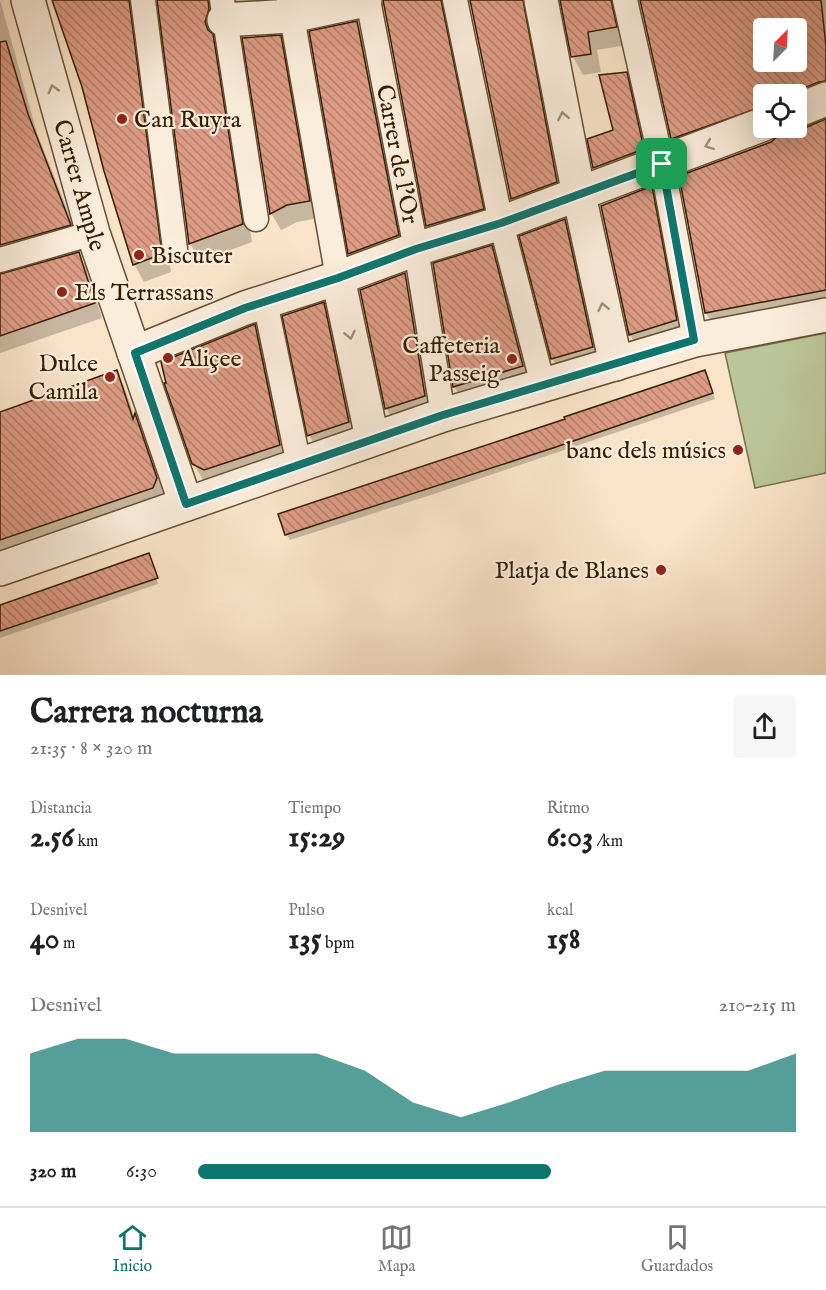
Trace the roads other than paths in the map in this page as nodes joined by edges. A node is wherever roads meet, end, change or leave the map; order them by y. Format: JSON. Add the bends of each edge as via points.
{"nodes":[{"id":1,"x":28,"y":0,"type":"edge"},
{"id":2,"x":143,"y":0,"type":"edge"},
{"id":3,"x":366,"y":0,"type":"edge"},
{"id":4,"x":456,"y":0,"type":"edge"},
{"id":5,"x":541,"y":0,"type":"edge"},
{"id":6,"x":625,"y":0,"type":"edge"},
{"id":7,"x":290,"y":8,"type":"edge"},
{"id":8,"x":223,"y":10,"type":"edge"},
{"id":9,"x":826,"y":99,"type":"edge"},
{"id":10,"x":807,"y":107,"type":"edge"},
{"id":11,"x":753,"y":128,"type":"edge"},
{"id":12,"x":662,"y":164,"type":"junction"},
{"id":13,"x":579,"y":195,"type":"junction"},
{"id":14,"x":256,"y":219,"type":"dead end"},
{"id":15,"x":501,"y":223,"type":"junction"},
{"id":16,"x":93,"y":233,"type":"junction"},
{"id":17,"x":175,"y":249,"type":"dead end"},
{"id":18,"x":416,"y":249,"type":"junction"},
{"id":19,"x":0,"y":260,"type":"edge"},
{"id":20,"x":338,"y":278,"type":"junction"},
{"id":21,"x":265,"y":302,"type":"junction"},
{"id":22,"x":826,"y":315,"type":"edge"},
{"id":23,"x":694,"y":340,"type":"junction"},
{"id":24,"x":135,"y":353,"type":"junction"},
{"id":25,"x":616,"y":364,"type":"junction"},
{"id":26,"x":543,"y":385,"type":"junction"},
{"id":27,"x":443,"y":415,"type":"junction"},
{"id":28,"x":372,"y":438,"type":"junction"},
{"id":29,"x":299,"y":465,"type":"junction"},
{"id":30,"x":186,"y":504,"type":"junction"},
{"id":31,"x":0,"y":569,"type":"edge"}],
"edges":[{"from":16,"to":1,"type":"street","name":"Carrer Ample","one_way":true},
{"from":2,"to":17,"type":"street"},
{"from":3,"to":7,"type":"street"},
{"from":3,"to":18,"type":"street","name":"Carrer de l'Or"},
{"from":4,"to":15,"type":"street"},
{"from":13,"to":5,"type":"street","one_way":true},
{"from":6,"to":12,"type":"street"},
{"from":7,"to":8,"type":"street"},
{"from":7,"to":20,"type":"street"},
{"from":8,"to":14,"type":"street"},
{"from":9,"to":10,"type":"street"},
{"from":11,"to":12,"type":"street","one_way":true},
{"from":12,"to":13,"type":"street"},
{"from":12,"to":23,"type":"street"},
{"from":13,"to":15,"type":"street"},
{"from":25,"to":13,"type":"street","one_way":true},
{"from":15,"to":18,"type":"street"},
{"from":15,"to":26,"type":"street"},
{"from":16,"to":19,"type":"street"},
{"from":16,"to":24,"type":"street","name":"Carrer Ample"},
{"from":18,"to":20,"type":"street"},
{"from":18,"to":27,"type":"street","name":"Carrer de l'Or"},
{"from":20,"to":21,"type":"street"},
{"from":20,"to":28,"type":"street","one_way":true},
{"from":21,"to":24,"type":"street"},
{"from":21,"to":29,"type":"street"},
{"from":22,"to":23,"type":"street"},
{"from":23,"to":25,"type":"street"},
{"from":24,"to":30,"type":"street","name":"Carrer Ample"},
{"from":25,"to":26,"type":"street"},
{"from":26,"to":27,"type":"street"},
{"from":27,"to":28,"type":"street"},
{"from":28,"to":29,"type":"street"},
{"from":29,"to":30,"type":"street"},
{"from":30,"to":31,"type":"street"}]}
